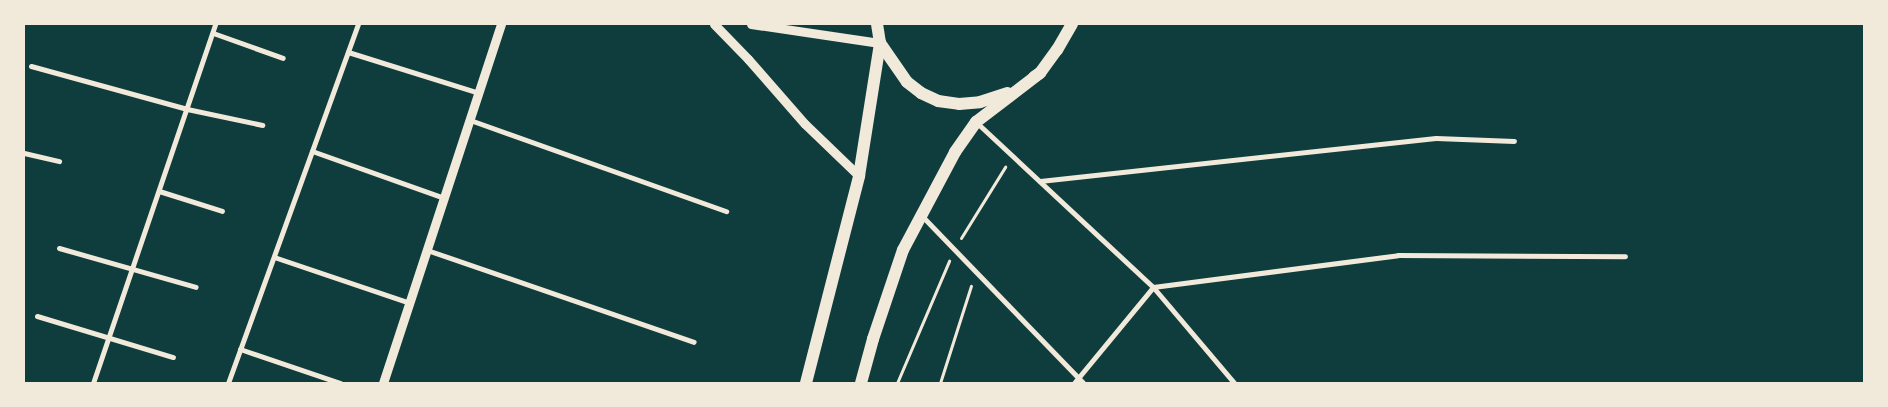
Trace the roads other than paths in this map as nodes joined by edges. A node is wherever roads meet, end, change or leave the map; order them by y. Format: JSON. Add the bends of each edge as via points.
{"nodes":[{"id":1,"x":215,"y":24,"type":"edge"},
{"id":2,"x":358,"y":24,"type":"edge"},
{"id":3,"x":501,"y":24,"type":"edge"},
{"id":4,"x":714,"y":24,"type":"edge"},
{"id":5,"x":757,"y":24,"type":"edge"},
{"id":6,"x":877,"y":24,"type":"edge"},
{"id":7,"x":1072,"y":24,"type":"edge"},
{"id":8,"x":213,"y":33,"type":"junction"},
{"id":9,"x":880,"y":43,"type":"junction"},
{"id":10,"x":348,"y":52,"type":"junction"},
{"id":11,"x":283,"y":58,"type":"dead end"},
{"id":12,"x":31,"y":66,"type":"dead end"},
{"id":13,"x":1040,"y":73,"type":"junction"},
{"id":14,"x":479,"y":93,"type":"junction"},
{"id":15,"x":187,"y":108,"type":"junction"},
{"id":16,"x":470,"y":120,"type":"junction"},
{"id":17,"x":976,"y":122,"type":"junction"},
{"id":18,"x":262,"y":125,"type":"dead end"},
{"id":19,"x":1514,"y":141,"type":"dead end"},
{"id":20,"x":312,"y":152,"type":"junction"},
{"id":21,"x":24,"y":153,"type":"edge"},
{"id":22,"x":59,"y":161,"type":"dead end"},
{"id":23,"x":859,"y":176,"type":"junction"},
{"id":24,"x":1040,"y":181,"type":"junction"},
{"id":25,"x":158,"y":191,"type":"junction"},
{"id":26,"x":444,"y":198,"type":"junction"},
{"id":27,"x":222,"y":211,"type":"dead end"},
{"id":28,"x":726,"y":212,"type":"dead end"},
{"id":29,"x":921,"y":215,"type":"junction"},
{"id":30,"x":59,"y":248,"type":"dead end"},
{"id":31,"x":427,"y":250,"type":"junction"},
{"id":32,"x":1625,"y":256,"type":"dead end"},
{"id":33,"x":274,"y":257,"type":"junction"},
{"id":34,"x":131,"y":270,"type":"junction"},
{"id":35,"x":196,"y":287,"type":"dead end"},
{"id":36,"x":1153,"y":287,"type":"junction"},
{"id":37,"x":410,"y":303,"type":"junction"},
{"id":38,"x":38,"y":316,"type":"dead end"},
{"id":39,"x":107,"y":338,"type":"junction"},
{"id":40,"x":694,"y":342,"type":"dead end"},
{"id":41,"x":240,"y":349,"type":"junction"},
{"id":42,"x":173,"y":356,"type":"dead end"},
{"id":43,"x":1078,"y":378,"type":"junction"},
{"id":44,"x":93,"y":383,"type":"edge"},
{"id":45,"x":228,"y":383,"type":"edge"},
{"id":46,"x":340,"y":383,"type":"edge"},
{"id":47,"x":385,"y":383,"type":"edge"},
{"id":48,"x":806,"y":383,"type":"edge"},
{"id":49,"x":861,"y":383,"type":"edge"},
{"id":50,"x":1074,"y":383,"type":"edge"},
{"id":51,"x":1083,"y":383,"type":"edge"},
{"id":52,"x":1234,"y":383,"type":"edge"}],
"edges":[{"from":1,"to":8,"type":"street"},
{"from":2,"to":10,"type":"street"},
{"from":3,"to":14,"type":"street"},
{"from":4,"to":23,"type":"street","via":[[804,124]]},
{"from":5,"to":9,"type":"street"},
{"from":6,"to":9,"type":"main road"},
{"from":7,"to":13,"type":"main road"},
{"from":8,"to":11,"type":"street"},
{"from":8,"to":15,"type":"street"},
{"from":9,"to":13,"type":"main road","via":[[907,82],[938,100],[960,104],[980,102],[1008,93]]},
{"from":9,"to":23,"type":"main road"},
{"from":10,"to":14,"type":"street"},
{"from":10,"to":20,"type":"street"},
{"from":12,"to":15,"type":"street"},
{"from":13,"to":17,"type":"main road"},
{"from":14,"to":16,"type":"street"},
{"from":15,"to":18,"type":"street"},
{"from":15,"to":25,"type":"street"},
{"from":16,"to":26,"type":"street"},
{"from":16,"to":28,"type":"street"},
{"from":17,"to":24,"type":"street"},
{"from":17,"to":29,"type":"main road","via":[[955,152]]},
{"from":19,"to":24,"type":"street","via":[[1436,138]]},
{"from":20,"to":26,"type":"street"},
{"from":20,"to":33,"type":"street"},
{"from":21,"to":22,"type":"street"},
{"from":23,"to":48,"type":"main road"},
{"from":24,"to":36,"type":"street"},
{"from":25,"to":27,"type":"street"},
{"from":25,"to":34,"type":"street"},
{"from":26,"to":31,"type":"street"},
{"from":29,"to":43,"type":"street"},
{"from":29,"to":49,"type":"main road","via":[[904,250]]},
{"from":30,"to":34,"type":"street"},
{"from":31,"to":37,"type":"street"},
{"from":31,"to":40,"type":"street"},
{"from":32,"to":36,"type":"street","via":[[1398,254]]},
{"from":33,"to":37,"type":"street"},
{"from":33,"to":41,"type":"street"},
{"from":34,"to":35,"type":"street"},
{"from":34,"to":39,"type":"street"},
{"from":36,"to":43,"type":"street"},
{"from":36,"to":52,"type":"street"},
{"from":37,"to":47,"type":"street"},
{"from":38,"to":39,"type":"street"},
{"from":39,"to":42,"type":"street"},
{"from":39,"to":44,"type":"street"},
{"from":41,"to":45,"type":"street"},
{"from":41,"to":46,"type":"street"},
{"from":43,"to":50,"type":"street"},
{"from":43,"to":51,"type":"street"}]}
